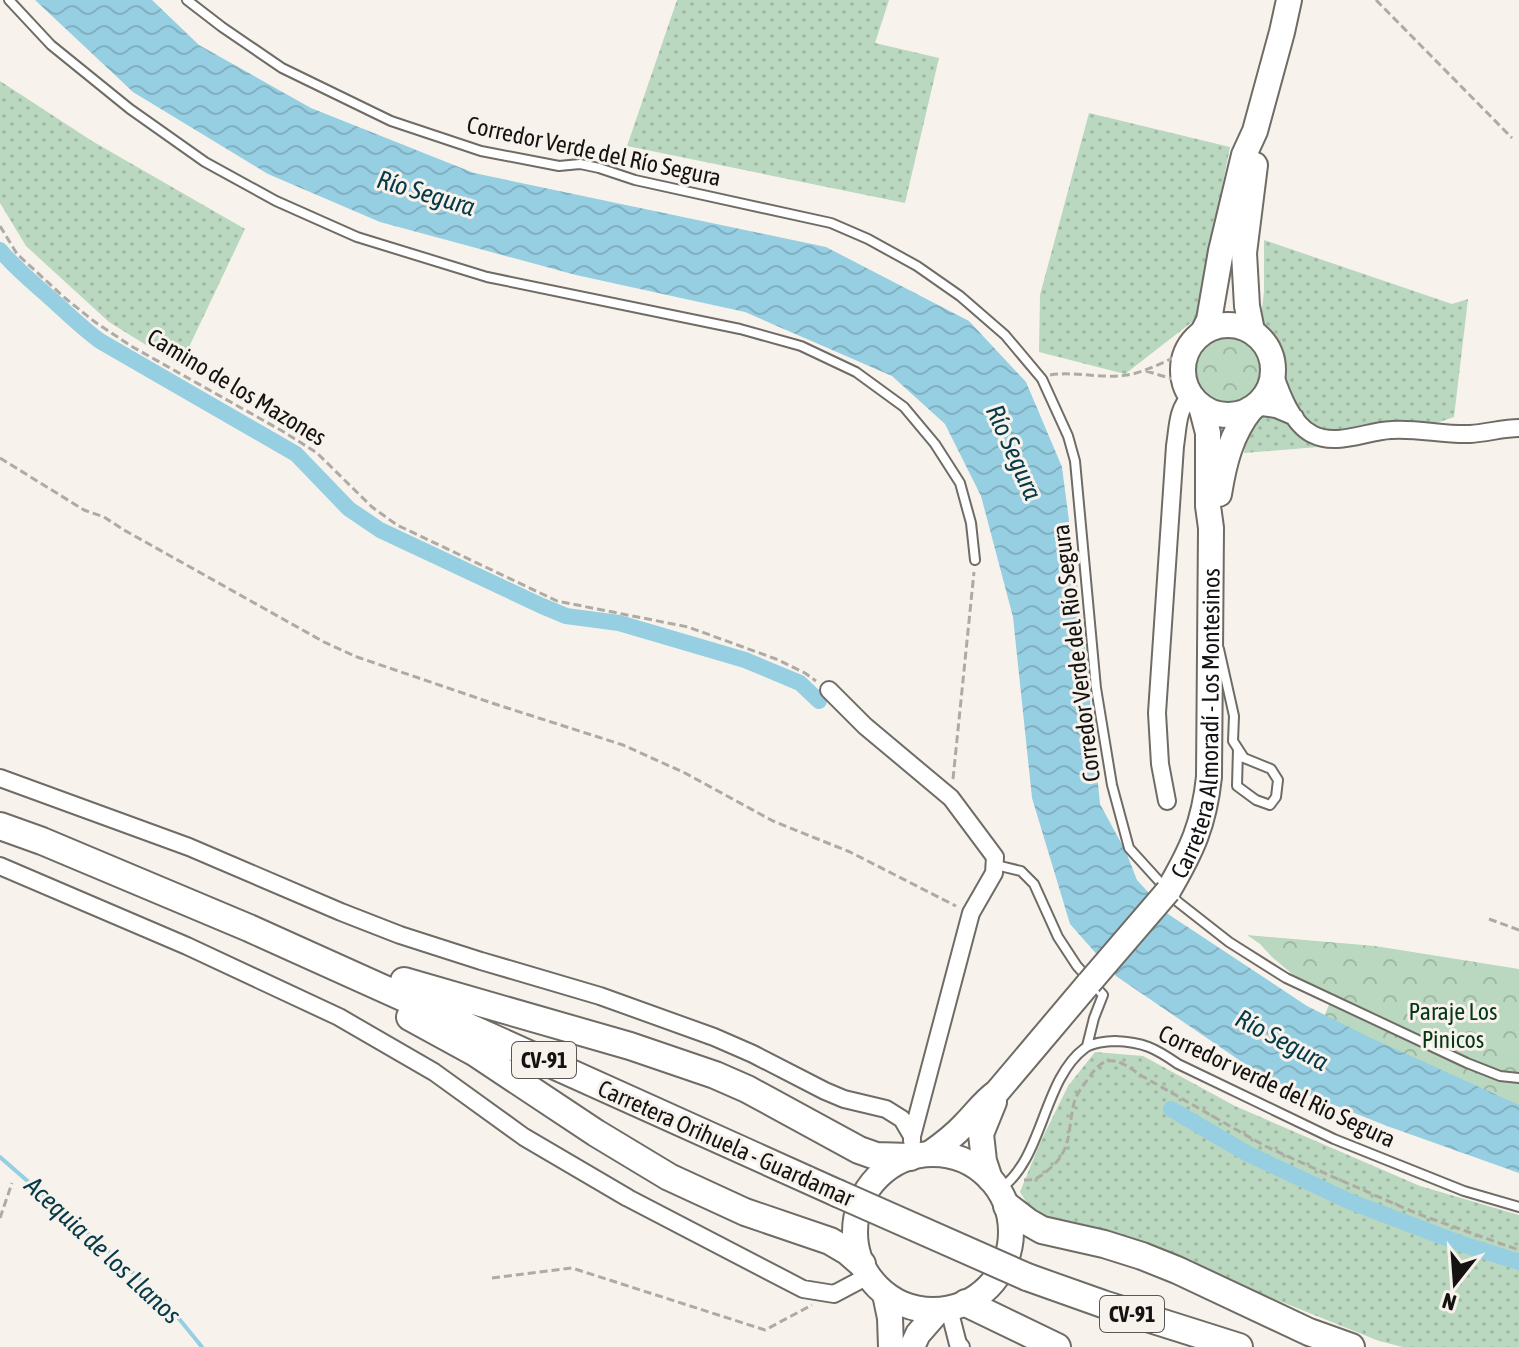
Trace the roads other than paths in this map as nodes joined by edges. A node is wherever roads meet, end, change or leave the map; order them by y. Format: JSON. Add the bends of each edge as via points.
{"nodes":[{"id":1,"x":9,"y":0,"type":"edge"},
{"id":2,"x":187,"y":0,"type":"edge"},
{"id":3,"x":1289,"y":0,"type":"edge"},
{"id":4,"x":1255,"y":131,"type":"junction"},
{"id":5,"x":1252,"y":331,"type":"junction"},
{"id":6,"x":1203,"y":332,"type":"junction"},
{"id":7,"x":1274,"y":373,"type":"junction"},
{"id":8,"x":1193,"y":396,"type":"junction"},
{"id":9,"x":1253,"y":408,"type":"junction"},
{"id":10,"x":1295,"y":417,"type":"junction"},
{"id":11,"x":1519,"y":428,"type":"edge"},
{"id":12,"x":1211,"y":528,"type":"junction"},
{"id":13,"x":975,"y":560,"type":"road end"},
{"id":14,"x":1210,"y":631,"type":"junction"},
{"id":15,"x":829,"y":690,"type":"road end"},
{"id":16,"x":1238,"y":749,"type":"junction"},
{"id":17,"x":0,"y":778,"type":"edge"},
{"id":18,"x":1167,"y":801,"type":"dead end"},
{"id":19,"x":0,"y":826,"type":"edge"},
{"id":20,"x":996,"y":865,"type":"junction"},
{"id":21,"x":0,"y":866,"type":"edge"},
{"id":22,"x":249,"y":928,"type":"junction"},
{"id":23,"x":1087,"y":1046,"type":"junction"},
{"id":24,"x":1519,"y":1078,"type":"edge"},
{"id":25,"x":997,"y":1092,"type":"junction"},
{"id":26,"x":917,"y":1151,"type":"junction"},
{"id":27,"x":1002,"y":1188,"type":"junction"},
{"id":28,"x":1519,"y":1207,"type":"edge"},
{"id":29,"x":865,"y":1270,"type":"junction"},
{"id":30,"x":888,"y":1306,"type":"junction"},
{"id":31,"x":951,"y":1307,"type":"junction"},
{"id":32,"x":882,"y":1347,"type":"edge"},
{"id":33,"x":891,"y":1347,"type":"edge"},
{"id":34,"x":912,"y":1347,"type":"edge"},
{"id":35,"x":961,"y":1347,"type":"edge"},
{"id":36,"x":1057,"y":1347,"type":"edge"},
{"id":37,"x":1239,"y":1347,"type":"edge"},
{"id":38,"x":1351,"y":1347,"type":"edge"}],
"edges":[{"from":1,"to":13,"type":"lane","via":[[51,45],[205,162],[357,237],[487,277],[740,329],[801,346],[856,372],[904,407],[960,483]]},
{"from":2,"to":24,"type":"lane","name":"Corredor Verde del Río Segura","via":[[282,68],[391,121],[481,151],[559,166],[580,164],[831,223],[917,266],[960,296],[1005,335],[1042,379],[1068,436],[1075,461],[1096,688],[1129,848],[1178,902],[1286,978],[1467,1063]]},
{"from":3,"to":4,"type":"main road"},
{"from":4,"to":5,"type":"main road","via":[[1244,253]]},
{"from":4,"to":6,"type":"main road","via":[[1244,155]]},
{"from":5,"to":6,"type":"main road","via":[[1227,324]]},
{"from":5,"to":7,"type":"main road","via":[[1269,349]]},
{"from":6,"to":8,"type":"main road","via":[[1186,353],[1183,374]]},
{"from":7,"to":9,"type":"main road","via":[[1265,397]]},
{"from":7,"to":10,"type":"street"},
{"from":8,"to":9,"type":"main road","via":[[1210,411],[1230,415]]},
{"from":8,"to":12,"type":"main road","name":"Carretera Almoradí - Los Montesinos","via":[[1208,433]]},
{"from":8,"to":18,"type":"street","via":[[1180,412],[1175,446],[1157,713]]},
{"from":9,"to":10,"type":"street"},
{"from":9,"to":12,"type":"main road","name":"Carretera Almoradí - Los Montesinos","via":[[1232,441]]},
{"from":10,"to":11,"type":"street","via":[[1313,435],[1337,439],[1388,430],[1471,434]]},
{"from":12,"to":14,"type":"main road","name":"Carretera Almoradí - Los Montesinos"},
{"from":14,"to":16,"type":"lane","via":[[1221,654]]},
{"from":14,"to":25,"type":"main road","name":"Carretera Almoradí - Los Montesinos","bridge":true,"via":[[1209,777],[1206,806],[1188,858],[1168,891]]},
{"from":15,"to":20,"type":"street","via":[[951,798]]},
{"from":16,"to":16,"type":"lane","via":[[1237,786],[1270,805],[1278,780],[1271,769],[1244,758]]},
{"from":17,"to":26,"type":"street","via":[[189,847],[400,935],[714,1037],[844,1099],[886,1109],[902,1119]]},
{"from":19,"to":22,"type":"main road","name":"Carretera Orihuela - Guardamar","number":"CV-91"},
{"from":20,"to":23,"type":"lane","via":[[1021,871],[1034,884],[1058,937],[1103,995]]},
{"from":20,"to":26,"type":"street","via":[[971,913]]},
{"from":21,"to":29,"type":"street","via":[[339,1017],[628,1198],[803,1289],[834,1294],[858,1283]]},
{"from":22,"to":26,"type":"main road","via":[[419,986],[673,1060],[747,1089],[876,1156]]},
{"from":22,"to":29,"type":"main road","via":[[474,1052],[669,1177],[745,1212],[830,1241]]},
{"from":22,"to":37,"type":"main road","name":"Carretera Orihuela - Guardamar","number":"CV-91","bridge":true,"via":[[1027,1277]]},
{"from":23,"to":27,"type":"lane","via":[[1057,1085],[1040,1127]]},
{"from":23,"to":28,"type":"lane","name":"Corredor verde del Rio Segura","via":[[1135,1042],[1156,1049],[1334,1139]]},
{"from":25,"to":26,"type":"main road","name":"Carretera Almoradí - Los Montesinos","via":[[951,1138]]},
{"from":25,"to":27,"type":"main road","name":"Carretera Almoradí - Los Montesinos","via":[[981,1134],[984,1161]]},
{"from":26,"to":27,"type":"main road","via":[[952,1156]]},
{"from":26,"to":29,"type":"main road","via":[[878,1176],[858,1208],[856,1246]]},
{"from":27,"to":31,"type":"main road","via":[[1011,1224],[1006,1262],[982,1293]]},
{"from":27,"to":38,"type":"main road","via":[[1028,1222],[1042,1230],[1142,1256]]},
{"from":29,"to":30,"type":"main road"},
{"from":30,"to":31,"type":"main road"},
{"from":30,"to":32,"type":"street"},
{"from":30,"to":33,"type":"main road"},
{"from":31,"to":34,"type":"main road","via":[[918,1334]]},
{"from":31,"to":35,"type":"street"},
{"from":31,"to":36,"type":"main road"}]}
